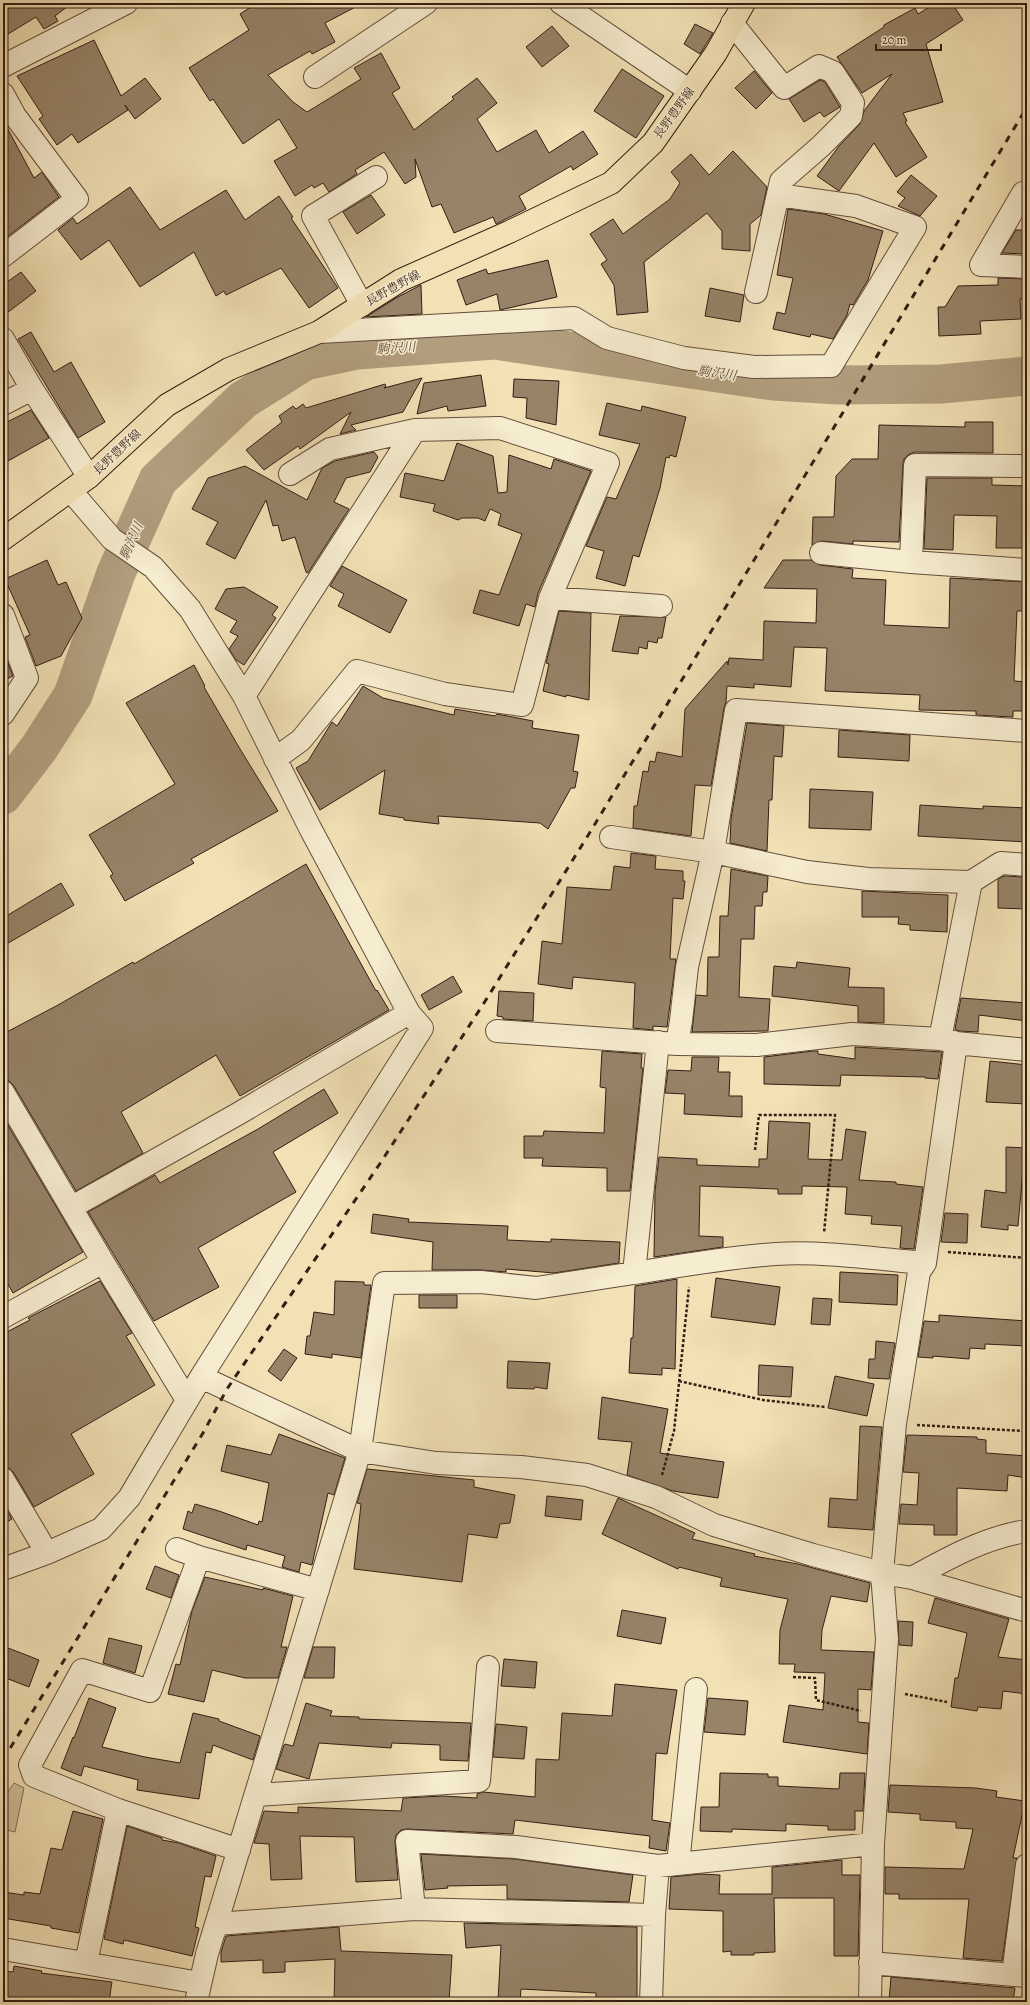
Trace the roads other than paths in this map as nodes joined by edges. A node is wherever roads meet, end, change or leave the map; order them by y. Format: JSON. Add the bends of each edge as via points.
{"nodes":[{"id":1,"x":126,"y":3,"type":"edge"},
{"id":2,"x":426,"y":3,"type":"edge"},
{"id":3,"x":561,"y":3,"type":"edge"},
{"id":4,"x":744,"y":3,"type":"edge"},
{"id":5,"x":732,"y":23,"type":"junction"},
{"id":6,"x":3,"y":66,"type":"edge"},
{"id":7,"x":315,"y":77,"type":"dead end"},
{"id":8,"x":690,"y":91,"type":"junction"},
{"id":9,"x":3,"y":94,"type":"edge"},
{"id":10,"x":9,"y":119,"type":"edge"},
{"id":11,"x":376,"y":177,"type":"dead end"},
{"id":12,"x":1026,"y":191,"type":"edge"},
{"id":13,"x":778,"y":195,"type":"junction"},
{"id":14,"x":3,"y":256,"type":"edge"},
{"id":15,"x":1027,"y":266,"type":"edge"},
{"id":16,"x":756,"y":292,"type":"dead end"},
{"id":17,"x":362,"y":305,"type":"junction"},
{"id":18,"x":319,"y":332,"type":"junction"},
{"id":19,"x":3,"y":339,"type":"edge"},
{"id":20,"x":32,"y":389,"type":"junction"},
{"id":21,"x":3,"y":404,"type":"edge"},
{"id":22,"x":415,"y":430,"type":"junction"},
{"id":23,"x":1027,"y":466,"type":"edge"},
{"id":24,"x":290,"y":474,"type":"dead end"},
{"id":25,"x":89,"y":477,"type":"junction"},
{"id":26,"x":71,"y":491,"type":"junction"},
{"id":27,"x":3,"y":538,"type":"edge"},
{"id":28,"x":821,"y":553,"type":"dead end"},
{"id":29,"x":911,"y":562,"type":"junction"},
{"id":30,"x":1027,"y":570,"type":"edge"},
{"id":31,"x":550,"y":598,"type":"junction"},
{"id":32,"x":661,"y":606,"type":"dead end"},
{"id":33,"x":3,"y":615,"type":"edge"},
{"id":34,"x":244,"y":696,"type":"junction"},
{"id":35,"x":3,"y":714,"type":"edge"},
{"id":36,"x":1027,"y":732,"type":"edge"},
{"id":37,"x":275,"y":759,"type":"junction"},
{"id":38,"x":611,"y":837,"type":"dead end"},
{"id":39,"x":713,"y":852,"type":"junction"},
{"id":40,"x":1027,"y":865,"type":"edge"},
{"id":41,"x":971,"y":882,"type":"junction"},
{"id":42,"x":409,"y":1013,"type":"junction"},
{"id":43,"x":497,"y":1031,"type":"dead end"},
{"id":44,"x":948,"y":1041,"type":"junction"},
{"id":45,"x":667,"y":1043,"type":"junction"},
{"id":46,"x":1027,"y":1050,"type":"edge"},
{"id":47,"x":3,"y":1092,"type":"edge"},
{"id":48,"x":72,"y":1207,"type":"junction"},
{"id":49,"x":103,"y":1262,"type":"junction"},
{"id":50,"x":925,"y":1263,"type":"junction"},
{"id":51,"x":634,"y":1273,"type":"junction"},
{"id":52,"x":3,"y":1318,"type":"edge"},
{"id":53,"x":201,"y":1377,"type":"junction"},
{"id":54,"x":187,"y":1400,"type":"junction"},
{"id":55,"x":360,"y":1451,"type":"junction"},
{"id":56,"x":3,"y":1479,"type":"edge"},
{"id":57,"x":1027,"y":1531,"type":"edge"},
{"id":58,"x":177,"y":1549,"type":"dead end"},
{"id":59,"x":47,"y":1553,"type":"junction"},
{"id":60,"x":199,"y":1557,"type":"junction"},
{"id":61,"x":3,"y":1569,"type":"edge"},
{"id":62,"x":882,"y":1573,"type":"junction"},
{"id":63,"x":912,"y":1578,"type":"junction"},
{"id":64,"x":318,"y":1590,"type":"junction"},
{"id":65,"x":1027,"y":1611,"type":"edge"},
{"id":66,"x":488,"y":1667,"type":"dead end"},
{"id":67,"x":696,"y":1689,"type":"dead end"},
{"id":68,"x":256,"y":1795,"type":"junction"},
{"id":69,"x":118,"y":1810,"type":"junction"},
{"id":70,"x":873,"y":1844,"type":"junction"},
{"id":71,"x":239,"y":1850,"type":"junction"},
{"id":72,"x":668,"y":1865,"type":"junction"},
{"id":73,"x":1027,"y":1865,"type":"edge"},
{"id":74,"x":414,"y":1909,"type":"junction"},
{"id":75,"x":654,"y":1915,"type":"junction"},
{"id":76,"x":217,"y":1924,"type":"junction"},
{"id":77,"x":3,"y":1949,"type":"edge"},
{"id":78,"x":86,"y":1963,"type":"junction"},
{"id":79,"x":870,"y":1963,"type":"junction"},
{"id":80,"x":1020,"y":1976,"type":"edge"},
{"id":81,"x":198,"y":1992,"type":"edge"},
{"id":82,"x":651,"y":2002,"type":"edge"},
{"id":83,"x":870,"y":2002,"type":"edge"}],
"edges":[{"from":1,"to":6,"type":"street"},
{"from":2,"to":7,"type":"street"},
{"from":3,"to":8,"type":"street"},
{"from":4,"to":5,"type":"main road","name":"長野豊野線"},
{"from":5,"to":8,"type":"main road","name":"長野豊野線","via":[[716,53]]},
{"from":5,"to":13,"type":"street","via":[[784,88],[819,66],[833,72],[853,102],[851,116],[781,181]]},
{"from":8,"to":17,"type":"main road","name":"長野豊野線","via":[[653,143],[611,183],[401,280]]},
{"from":9,"to":10,"type":"street"},
{"from":10,"to":14,"type":"street","via":[[77,199]]},
{"from":11,"to":17,"type":"street","via":[[313,216]]},
{"from":12,"to":15,"type":"street","via":[[981,265]]},
{"from":13,"to":16,"type":"street"},
{"from":13,"to":18,"type":"street","via":[[856,206],[915,227],[831,366],[754,367],[684,358],[607,338],[574,318]]},
{"from":17,"to":18,"type":"main road","name":"長野豊野線"},
{"from":18,"to":25,"type":"main road","name":"長野豊野線","via":[[229,369],[167,405]]},
{"from":19,"to":20,"type":"street"},
{"from":20,"to":21,"type":"street"},
{"from":20,"to":25,"type":"street"},
{"from":22,"to":24,"type":"street","via":[[330,448]]},
{"from":22,"to":31,"type":"street","via":[[500,428],[608,463]]},
{"from":22,"to":34,"type":"street"},
{"from":23,"to":29,"type":"street","via":[[915,465]]},
{"from":25,"to":26,"type":"main road","name":"長野豊野線"},
{"from":26,"to":27,"type":"main road","name":"長野豊野線"},
{"from":26,"to":34,"type":"street","via":[[112,539],[153,567],[190,609]]},
{"from":28,"to":29,"type":"street"},
{"from":29,"to":30,"type":"street"},
{"from":31,"to":32,"type":"street"},
{"from":31,"to":37,"type":"street","via":[[522,705],[445,694],[357,671],[301,740]]},
{"from":33,"to":35,"type":"street","via":[[27,678]]},
{"from":34,"to":37,"type":"street"},
{"from":36,"to":39,"type":"street","via":[[736,710]]},
{"from":37,"to":42,"type":"street"},
{"from":38,"to":39,"type":"street"},
{"from":39,"to":41,"type":"street","via":[[807,872],[868,878]]},
{"from":39,"to":45,"type":"street","via":[[686,967],[681,1021]]},
{"from":40,"to":41,"type":"street","via":[[1001,863]]},
{"from":41,"to":44,"type":"street"},
{"from":42,"to":48,"type":"street","via":[[236,1116]]},
{"from":42,"to":53,"type":"street","via":[[422,1028]]},
{"from":43,"to":45,"type":"street"},
{"from":44,"to":45,"type":"street","via":[[852,1034],[757,1045]]},
{"from":44,"to":46,"type":"street"},
{"from":44,"to":50,"type":"street"},
{"from":45,"to":51,"type":"street"},
{"from":47,"to":48,"type":"street"},
{"from":48,"to":49,"type":"street"},
{"from":49,"to":52,"type":"street"},
{"from":49,"to":54,"type":"street"},
{"from":50,"to":51,"type":"street","via":[[776,1254]]},
{"from":50,"to":62,"type":"street","via":[[919,1272],[895,1424]]},
{"from":51,"to":55,"type":"street","via":[[536,1288],[481,1282],[384,1283]]},
{"from":53,"to":54,"type":"street"},
{"from":53,"to":55,"type":"street"},
{"from":54,"to":59,"type":"street","via":[[129,1498],[101,1529]]},
{"from":55,"to":62,"type":"street","via":[[436,1463],[521,1467],[587,1475],[656,1497],[714,1525]]},
{"from":55,"to":64,"type":"street"},
{"from":56,"to":59,"type":"street"},
{"from":57,"to":63,"type":"street","via":[[958,1553]]},
{"from":58,"to":60,"type":"street"},
{"from":59,"to":61,"type":"street"},
{"from":60,"to":64,"type":"street"},
{"from":60,"to":69,"type":"street","via":[[150,1691],[82,1670],[30,1765],[34,1776]]},
{"from":62,"to":63,"type":"street"},
{"from":62,"to":70,"type":"street","via":[[887,1639]]},
{"from":63,"to":65,"type":"street"},
{"from":64,"to":68,"type":"street"},
{"from":66,"to":68,"type":"street","via":[[479,1781]]},
{"from":67,"to":72,"type":"street"},
{"from":68,"to":71,"type":"street"},
{"from":69,"to":71,"type":"street"},
{"from":69,"to":78,"type":"street"},
{"from":70,"to":72,"type":"street"},
{"from":70,"to":79,"type":"street"},
{"from":71,"to":76,"type":"street"},
{"from":72,"to":74,"type":"street","via":[[516,1847],[407,1841]]},
{"from":72,"to":75,"type":"street"},
{"from":73,"to":80,"type":"street"},
{"from":74,"to":75,"type":"street"},
{"from":74,"to":76,"type":"street"},
{"from":75,"to":82,"type":"street"},
{"from":76,"to":81,"type":"street"},
{"from":77,"to":78,"type":"street"},
{"from":78,"to":81,"type":"street"},
{"from":79,"to":80,"type":"street"},
{"from":79,"to":83,"type":"street"}]}
